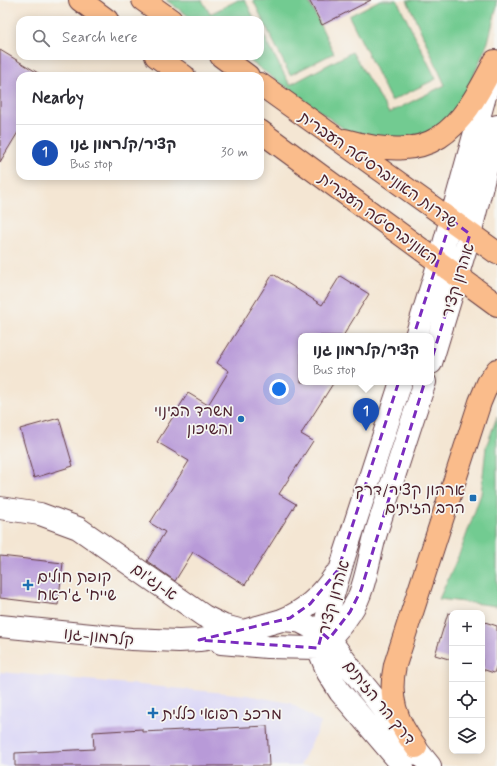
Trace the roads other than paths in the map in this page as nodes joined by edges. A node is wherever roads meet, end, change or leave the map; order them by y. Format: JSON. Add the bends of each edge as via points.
{"nodes":[{"id":1,"x":80,"y":0,"type":"edge"},
{"id":2,"x":143,"y":0,"type":"edge"},
{"id":3,"x":102,"y":16,"type":"edge"},
{"id":4,"x":165,"y":16,"type":"edge"},
{"id":5,"x":496,"y":58,"type":"edge"},
{"id":6,"x":162,"y":60,"type":"edge"},
{"id":7,"x":226,"y":60,"type":"edge"},
{"id":8,"x":178,"y":72,"type":"edge"},
{"id":9,"x":243,"y":72,"type":"edge"},
{"id":10,"x":264,"y":87,"type":"edge"},
{"id":11,"x":497,"y":126,"type":"edge"},
{"id":12,"x":264,"y":135,"type":"edge"},
{"id":13,"x":333,"y":137,"type":"junction"},
{"id":14,"x":451,"y":220,"type":"junction"},
{"id":15,"x":470,"y":234,"type":"junction"},
{"id":16,"x":497,"y":253,"type":"edge"},
{"id":17,"x":439,"y":262,"type":"junction"},
{"id":18,"x":458,"y":276,"type":"junction"},
{"id":19,"x":497,"y":305,"type":"edge"},
{"id":20,"x":417,"y":333,"type":"edge"},
{"id":21,"x":434,"y":353,"type":"edge"},
{"id":22,"x":497,"y":370,"type":"edge"},
{"id":23,"x":400,"y":385,"type":"edge"},
{"id":24,"x":424,"y":385,"type":"edge"},
{"id":25,"x":0,"y":508,"type":"edge"},
{"id":26,"x":345,"y":554,"type":"junction"},
{"id":27,"x":282,"y":620,"type":"junction"},
{"id":28,"x":0,"y":626,"type":"edge"},
{"id":29,"x":244,"y":632,"type":"junction"},
{"id":30,"x":199,"y":640,"type":"junction"},
{"id":31,"x":323,"y":640,"type":"junction"},
{"id":32,"x":416,"y":747,"type":"junction"},
{"id":33,"x":403,"y":766,"type":"edge"},
{"id":34,"x":430,"y":766,"type":"edge"}],
"edges":[{"from":1,"to":3,"type":"main road"},
{"from":2,"to":4,"type":"main road"},
{"from":5,"to":13,"type":"main road","via":[[478,95],[464,115],[430,143],[413,148],[394,149]]},
{"from":5,"to":14,"type":"street","name":"אהרון קציר"},
{"from":6,"to":8,"type":"main road"},
{"from":7,"to":9,"type":"main road"},
{"from":10,"to":13,"type":"main road","name":"שדרות האוניברסיטה העברית"},
{"from":11,"to":15,"type":"street","name":"אהרון קציר"},
{"from":12,"to":17,"type":"main road","name":"האוניברסיטה העברית"},
{"from":13,"to":14,"type":"main road","name":"שדרות האוניברסיטה העברית"},
{"from":14,"to":15,"type":"main road","name":"שדרות האוניברסיטה העברית"},
{"from":14,"to":17,"type":"street","name":"אהרון קציר"},
{"from":15,"to":16,"type":"main road","name":"שדרות האוניברסיטה העברית"},
{"from":15,"to":18,"type":"street","name":"אהרון קציר"},
{"from":17,"to":18,"type":"main road","name":"האוניברסיטה העברית"},
{"from":17,"to":20,"type":"street","name":"אהרון קציר"},
{"from":18,"to":19,"type":"main road","name":"האוניברסיטה העברית"},
{"from":18,"to":21,"type":"street","name":"אהרון קציר"},
{"from":22,"to":32,"type":"main road","via":[[480,402],[395,665],[392,681],[394,706],[401,724]]},
{"from":23,"to":26,"type":"street","name":"אהרון קציר"},
{"from":24,"to":31,"type":"street","name":"אהרון קציר","via":[[375,535],[357,601],[344,622]]},
{"from":25,"to":29,"type":"street","name":"א-נג'ום","via":[[40,514],[78,528],[204,616]]},
{"from":26,"to":27,"type":"street","via":[[338,570],[319,596],[303,610]]},
{"from":26,"to":31,"type":"street","name":"אהרון קציר"},
{"from":27,"to":29,"type":"street","name":"קלרמון-גנו"},
{"from":27,"to":31,"type":"street","name":"קלרמון-גנו","via":[[301,622]]},
{"from":28,"to":30,"type":"street","name":"קלרמון-גנו","via":[[132,639]]},
{"from":29,"to":30,"type":"street","name":"קלרמון-גנו"},
{"from":30,"to":31,"type":"street","name":"קלרמון-גנו","via":[[267,647]]},
{"from":31,"to":32,"type":"street","name":"דרך הר הזיתים"},
{"from":31,"to":33,"type":"street","name":"דרך הר הזיתים","via":[[328,673],[340,692]]},
{"from":32,"to":34,"type":"street","name":"דרך הר הזיתים"}]}
